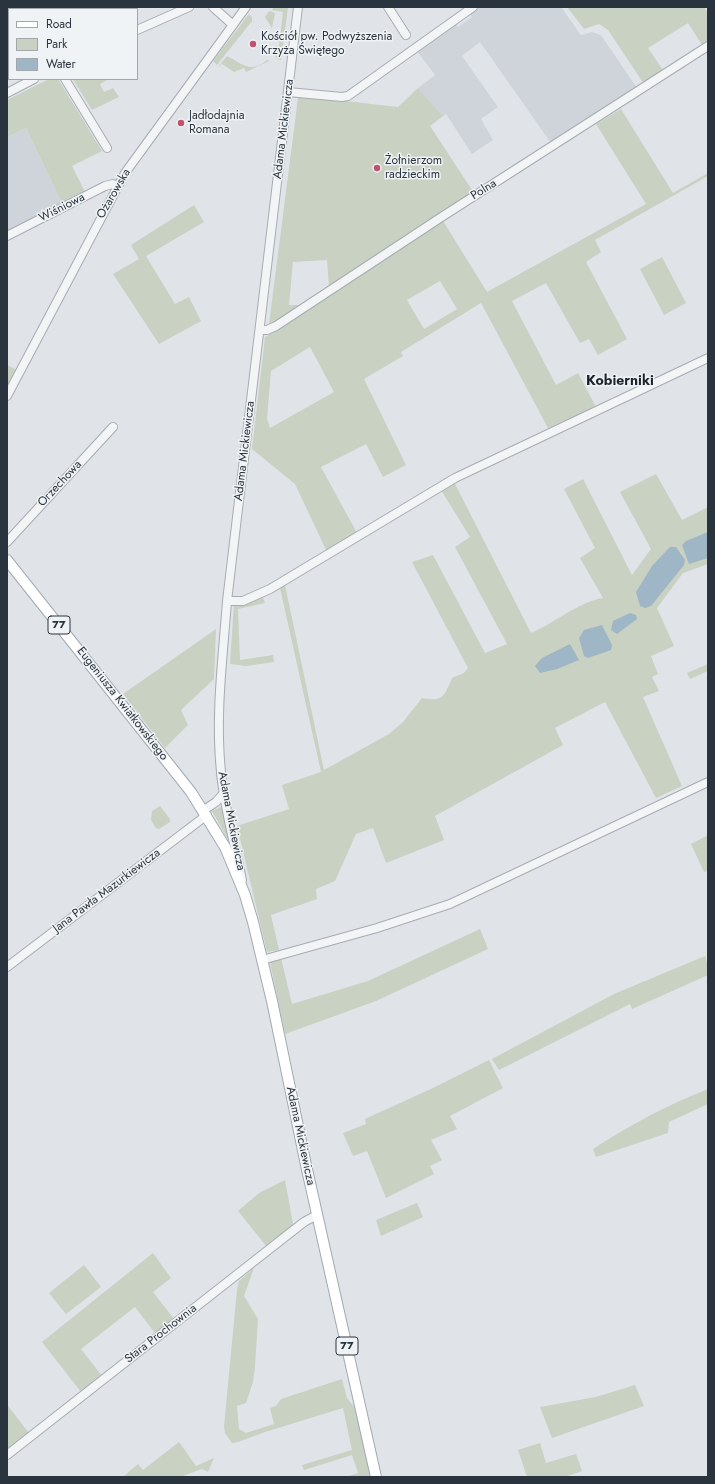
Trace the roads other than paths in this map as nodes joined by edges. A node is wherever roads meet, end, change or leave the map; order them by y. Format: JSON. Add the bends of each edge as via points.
{"nodes":[{"id":1,"x":189,"y":7,"type":"edge"},
{"id":2,"x":213,"y":7,"type":"edge"},
{"id":3,"x":246,"y":7,"type":"edge"},
{"id":4,"x":298,"y":7,"type":"edge"},
{"id":5,"x":388,"y":7,"type":"edge"},
{"id":6,"x":473,"y":7,"type":"edge"},
{"id":7,"x":233,"y":24,"type":"junction"},
{"id":8,"x":138,"y":30,"type":"edge"},
{"id":9,"x":406,"y":35,"type":"dead end"},
{"id":10,"x":708,"y":46,"type":"edge"},
{"id":11,"x":32,"y":80,"type":"edge"},
{"id":12,"x":66,"y":80,"type":"edge"},
{"id":13,"x":288,"y":92,"type":"junction"},
{"id":14,"x":7,"y":93,"type":"edge"},
{"id":15,"x":107,"y":148,"type":"dead end"},
{"id":16,"x":117,"y":186,"type":"junction"},
{"id":17,"x":7,"y":236,"type":"edge"},
{"id":18,"x":260,"y":330,"type":"junction"},
{"id":19,"x":708,"y":358,"type":"edge"},
{"id":20,"x":7,"y":396,"type":"edge"},
{"id":21,"x":114,"y":427,"type":"dead end"},
{"id":22,"x":7,"y":542,"type":"edge"},
{"id":23,"x":7,"y":560,"type":"edge"},
{"id":24,"x":227,"y":601,"type":"junction"},
{"id":25,"x":708,"y":782,"type":"edge"},
{"id":26,"x":224,"y":793,"type":"junction"},
{"id":27,"x":205,"y":812,"type":"junction"},
{"id":28,"x":244,"y":895,"type":"junction"},
{"id":29,"x":262,"y":960,"type":"junction"},
{"id":30,"x":7,"y":967,"type":"edge"},
{"id":31,"x":317,"y":1215,"type":"junction"},
{"id":32,"x":7,"y":1455,"type":"edge"},
{"id":33,"x":376,"y":1477,"type":"edge"}],
"edges":[{"from":1,"to":8,"type":"street"},
{"from":2,"to":7,"type":"street"},
{"from":3,"to":7,"type":"street","name":"Ożarowska"},
{"from":4,"to":13,"type":"street","name":"Adama Mickiewicza"},
{"from":5,"to":9,"type":"street"},
{"from":6,"to":13,"type":"street","via":[[348,96]]},
{"from":7,"to":16,"type":"street","name":"Ożarowska"},
{"from":10,"to":18,"type":"street","name":"Polna","via":[[276,326]]},
{"from":11,"to":14,"type":"street"},
{"from":12,"to":15,"type":"street"},
{"from":13,"to":18,"type":"street","name":"Adama Mickiewicza"},
{"from":16,"to":17,"type":"street","name":"Wiśniowa","via":[[104,186]]},
{"from":16,"to":20,"type":"street","name":"Ożarowska"},
{"from":18,"to":24,"type":"street","name":"Adama Mickiewicza"},
{"from":19,"to":24,"type":"street","via":[[455,478],[270,590],[243,601]]},
{"from":21,"to":22,"type":"street","name":"Orzechowa"},
{"from":23,"to":27,"type":"main road","name":"Eugeniusza Kwiatkowskiego","number":"77"},
{"from":24,"to":26,"type":"street","name":"Adama Mickiewicza","via":[[219,723]]},
{"from":25,"to":29,"type":"street","via":[[450,904],[377,928]]},
{"from":26,"to":27,"type":"street"},
{"from":26,"to":28,"type":"street","name":"Adama Mickiewicza"},
{"from":27,"to":28,"type":"main road","name":"Adama Mickiewicza","number":"77","via":[[228,853]]},
{"from":27,"to":30,"type":"street","name":"Jana Pawła Mazurkiewicza"},
{"from":28,"to":29,"type":"main road","name":"Adama Mickiewicza","number":"77"},
{"from":29,"to":31,"type":"main road","name":"Adama Mickiewicza","number":"77"},
{"from":31,"to":32,"type":"street","name":"Stara Prochownia","via":[[304,1222]]},
{"from":31,"to":33,"type":"main road","number":"77"}]}
